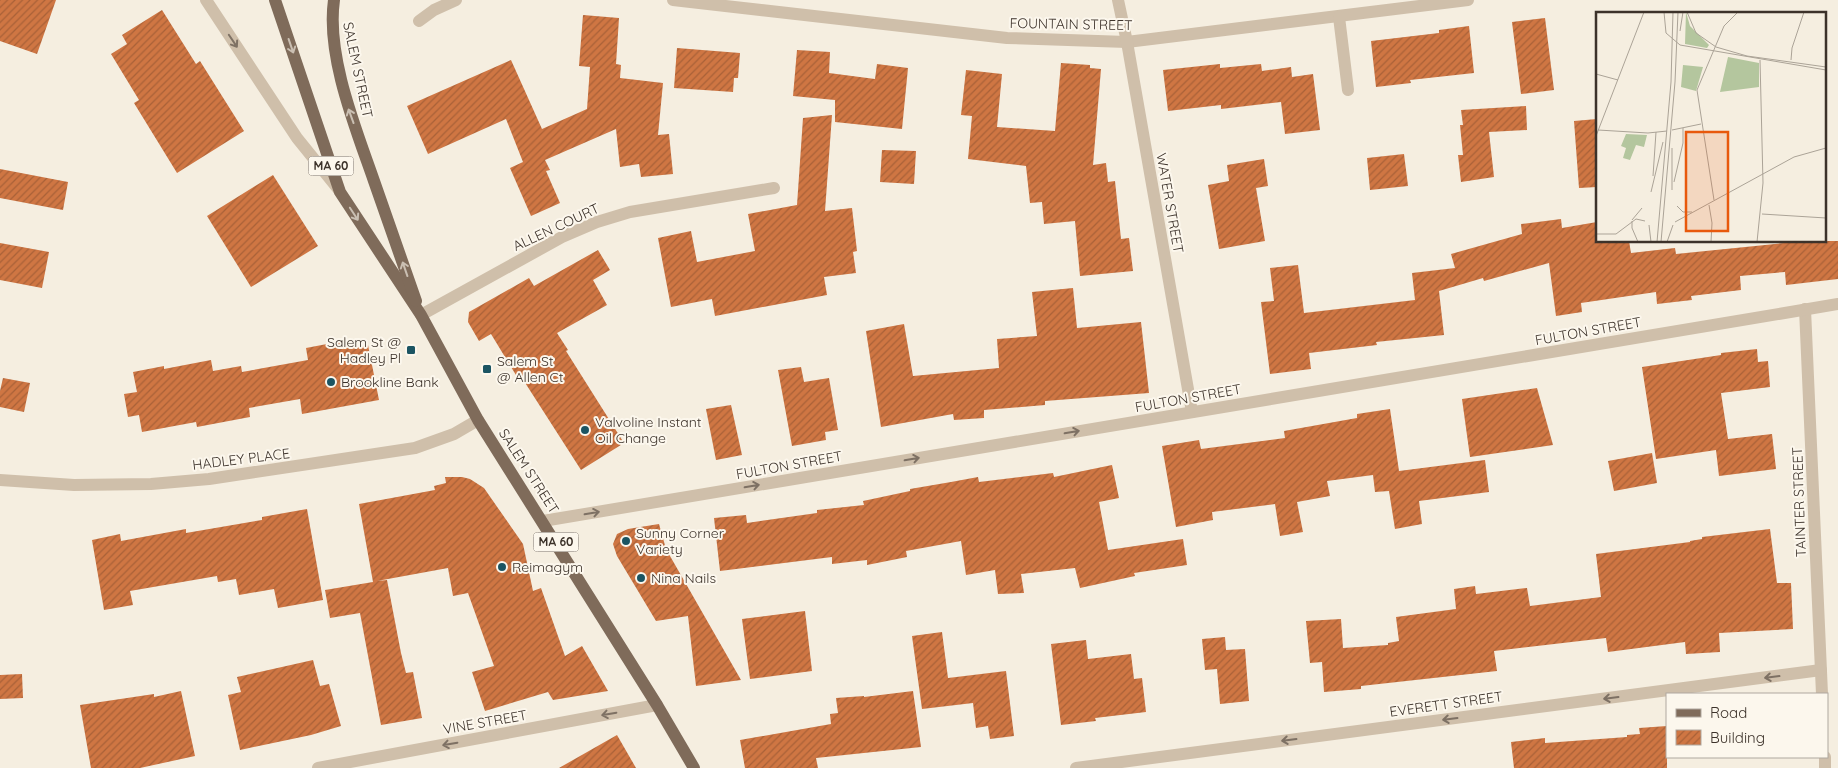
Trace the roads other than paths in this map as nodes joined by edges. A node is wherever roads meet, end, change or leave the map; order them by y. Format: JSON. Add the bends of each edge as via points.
{"nodes":[{"id":1,"x":206,"y":0,"type":"edge"},
{"id":2,"x":275,"y":0,"type":"edge"},
{"id":3,"x":334,"y":0,"type":"edge"},
{"id":4,"x":456,"y":0,"type":"edge"},
{"id":5,"x":672,"y":0,"type":"edge"},
{"id":6,"x":1118,"y":0,"type":"edge"},
{"id":7,"x":1468,"y":0,"type":"edge"},
{"id":8,"x":690,"y":1,"type":"edge"},
{"id":9,"x":1339,"y":17,"type":"junction"},
{"id":10,"x":419,"y":21,"type":"dead end"},
{"id":11,"x":1127,"y":42,"type":"junction"},
{"id":12,"x":1348,"y":90,"type":"dead end"},
{"id":13,"x":774,"y":188,"type":"dead end"},
{"id":14,"x":340,"y":192,"type":"junction"},
{"id":15,"x":1838,"y":304,"type":"edge"},
{"id":16,"x":1806,"y":309,"type":"junction"},
{"id":17,"x":421,"y":315,"type":"junction"},
{"id":18,"x":1192,"y":412,"type":"junction"},
{"id":19,"x":478,"y":420,"type":"junction"},
{"id":20,"x":0,"y":480,"type":"edge"},
{"id":21,"x":544,"y":521,"type":"junction"},
{"id":22,"x":1821,"y":670,"type":"junction"},
{"id":23,"x":1822,"y":693,"type":"edge"},
{"id":24,"x":657,"y":706,"type":"junction"},
{"id":25,"x":318,"y":768,"type":"edge"},
{"id":26,"x":694,"y":768,"type":"edge"},
{"id":27,"x":1076,"y":768,"type":"edge"}],
"edges":[{"from":1,"to":14,"type":"street","name":"SALEM STREET","one_way":true,"via":[[297,138]]},
{"from":2,"to":14,"type":"main road","name":"SALEM STREET","number":"MA 60","one_way":true},
{"from":17,"to":3,"type":"main road","name":"SALEM STREET","number":"MA 60","one_way":true,"via":[[348,106],[331,17]]},
{"from":4,"to":10,"type":"street"},
{"from":5,"to":8,"type":"street","name":"FOUNTAIN STREET"},
{"from":6,"to":11,"type":"street","name":"WATER STREET"},
{"from":7,"to":9,"type":"street","name":"FOUNTAIN STREET"},
{"from":8,"to":11,"type":"street","name":"FOUNTAIN STREET","via":[[1006,38]]},
{"from":9,"to":11,"type":"street","name":"FOUNTAIN STREET"},
{"from":9,"to":12,"type":"street"},
{"from":11,"to":18,"type":"street","name":"WATER STREET"},
{"from":13,"to":17,"type":"street","name":"ALLEN COURT","via":[[630,212],[597,222],[547,245]]},
{"from":14,"to":17,"type":"main road","name":"SALEM STREET","number":"MA 60","one_way":true},
{"from":15,"to":16,"type":"street","name":"FULTON STREET"},
{"from":16,"to":18,"type":"street","name":"FULTON STREET"},
{"from":16,"to":22,"type":"street","name":"TAINTER STREET"},
{"from":17,"to":19,"type":"main road","name":"SALEM STREET","number":"MA 60"},
{"from":21,"to":18,"type":"street","name":"FULTON STREET","one_way":true},
{"from":19,"to":20,"type":"street","name":"HADLEY PLACE","via":[[454,434],[415,448],[209,479],[74,485]]},
{"from":19,"to":21,"type":"main road","name":"SALEM STREET","number":"MA 60"},
{"from":21,"to":24,"type":"main road","name":"SALEM STREET","number":"MA 60"},
{"from":22,"to":23,"type":"street","name":"TAINTER STREET"},
{"from":22,"to":27,"type":"street","name":"EVERETT STREET","one_way":true},
{"from":24,"to":25,"type":"street","name":"VINE STREET","one_way":true},
{"from":24,"to":26,"type":"main road","name":"SALEM STREET","number":"MA 60"}]}
